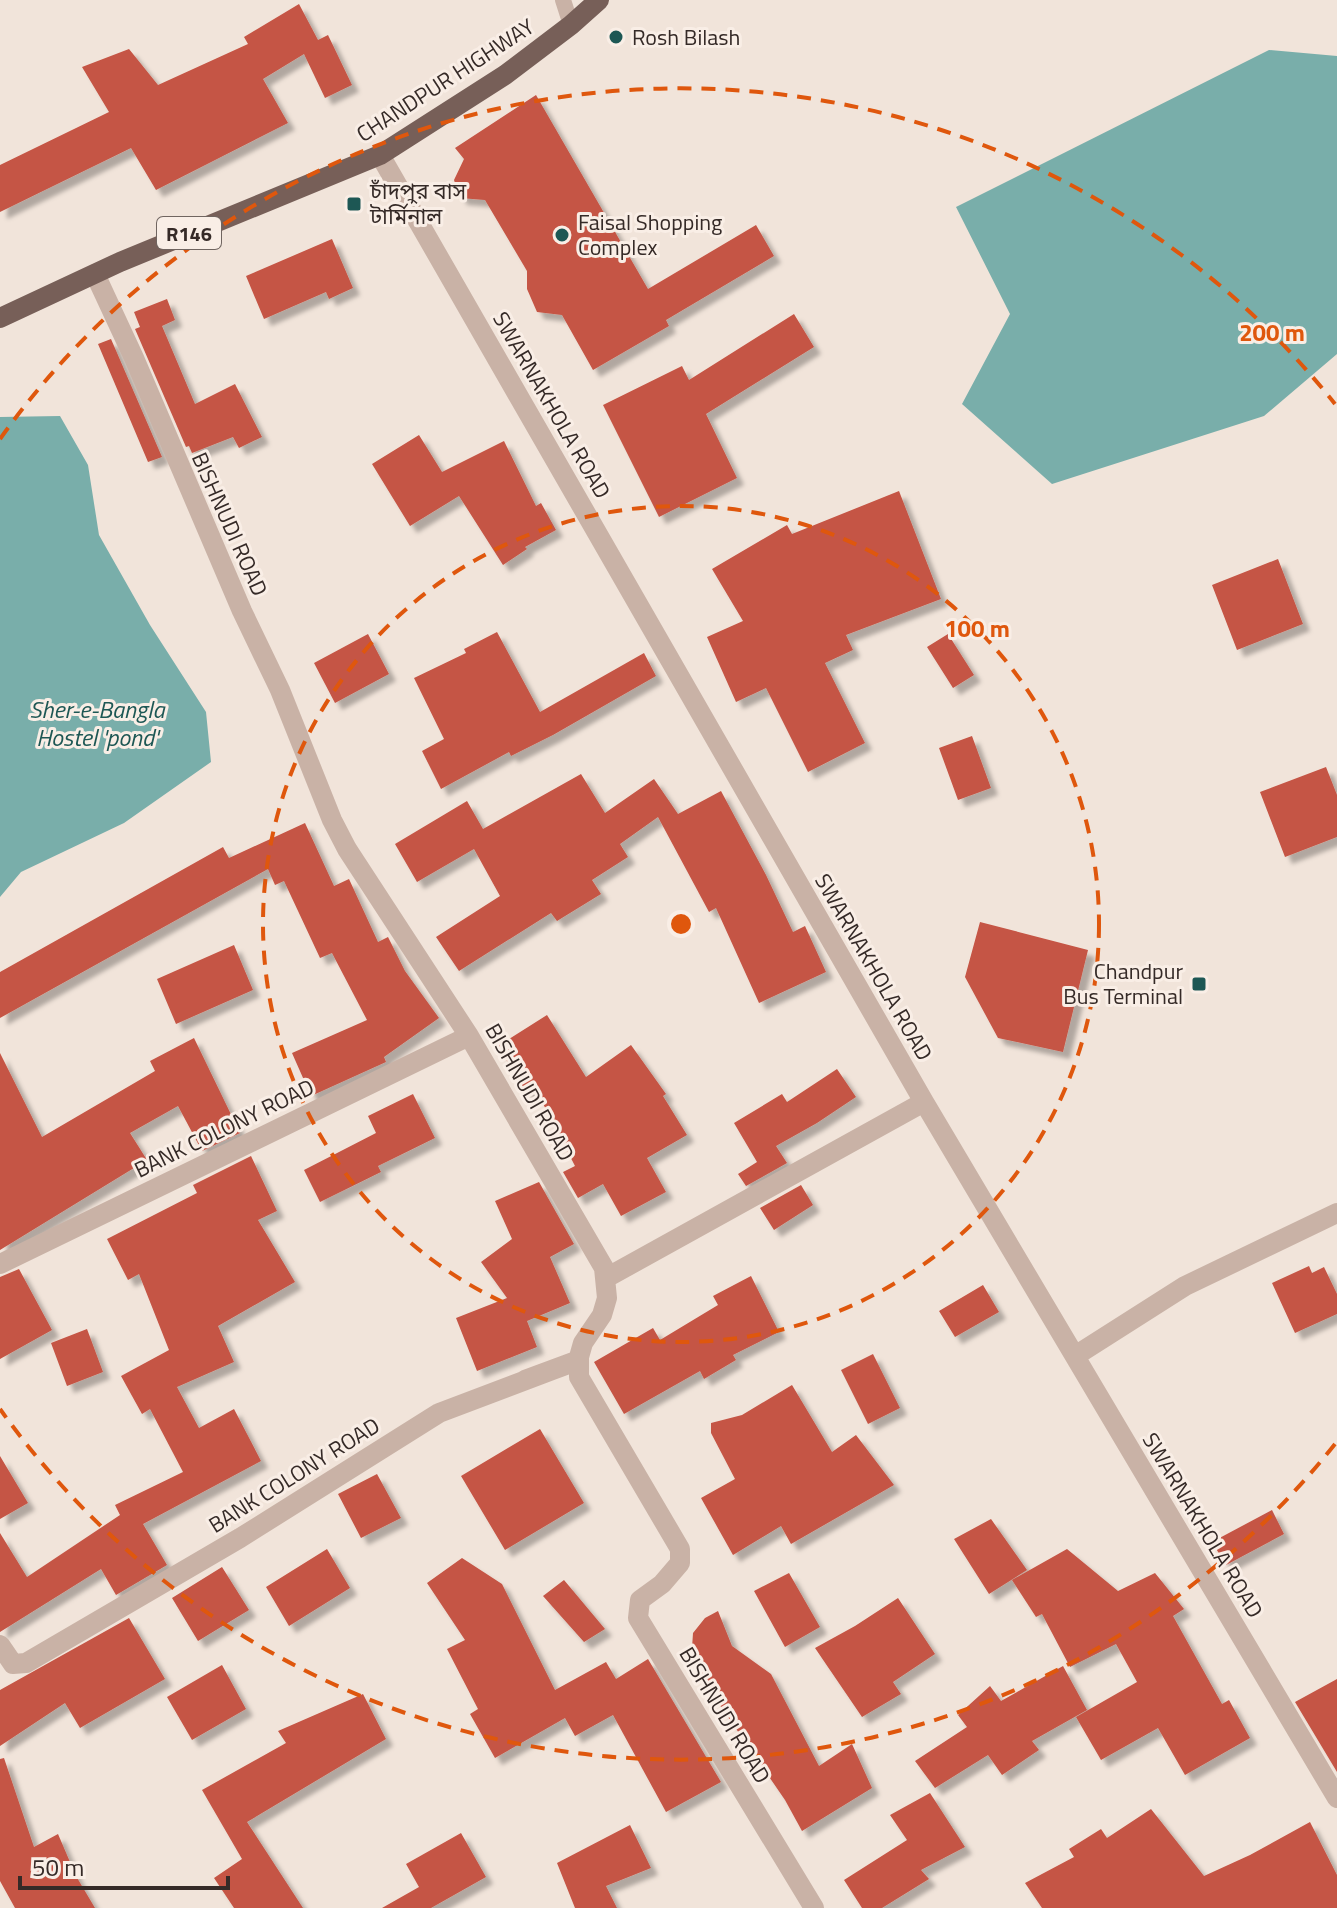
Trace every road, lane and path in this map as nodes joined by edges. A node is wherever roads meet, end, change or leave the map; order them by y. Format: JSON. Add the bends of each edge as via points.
{"nodes":[{"id":1,"x":563,"y":0,"type":"edge"},
{"id":2,"x":599,"y":0,"type":"edge"},
{"id":3,"x":571,"y":25,"type":"junction"},
{"id":4,"x":380,"y":155,"type":"junction"},
{"id":5,"x":95,"y":274,"type":"junction"},
{"id":6,"x":0,"y":318,"type":"edge"},
{"id":7,"x":469,"y":1036,"type":"junction"},
{"id":8,"x":924,"y":1102,"type":"junction"},
{"id":9,"x":1337,"y":1213,"type":"edge"},
{"id":10,"x":0,"y":1264,"type":"edge"},
{"id":11,"x":606,"y":1278,"type":"junction"},
{"id":12,"x":1075,"y":1356,"type":"junction"},
{"id":13,"x":579,"y":1360,"type":"junction"},
{"id":14,"x":525,"y":1380,"type":"dead end"},
{"id":15,"x":0,"y":1645,"type":"edge"},
{"id":16,"x":1337,"y":1798,"type":"edge"},
{"id":17,"x":814,"y":1908,"type":"edge"}],
"edges":[{"from":1,"to":3,"type":"lane"},
{"from":2,"to":3,"type":"main road","name":"CHANDPUR HIGHWAY","number":"R146"},
{"from":3,"to":4,"type":"main road","name":"CHANDPUR HIGHWAY","number":"R146","via":[[505,75]]},
{"from":4,"to":5,"type":"main road","name":"CHANDPUR HIGHWAY","number":"R146"},
{"from":4,"to":8,"type":"street","name":"SWARNAKHOLA ROAD"},
{"from":5,"to":6,"type":"main road","name":"CHANDPUR HIGHWAY","number":"R146"},
{"from":5,"to":7,"type":"street","name":"BISHNUDI ROAD","via":[[280,690],[332,820]]},
{"from":7,"to":10,"type":"street","name":"BANK COLONY ROAD"},
{"from":7,"to":11,"type":"street","name":"BISHNUDI ROAD"},
{"from":8,"to":11,"type":"street"},
{"from":8,"to":12,"type":"street","name":"SWARNAKHOLA ROAD"},
{"from":9,"to":12,"type":"street","via":[[1185,1286]]},
{"from":11,"to":13,"type":"street","via":[[602,1315],[583,1343]]},
{"from":12,"to":16,"type":"street","name":"SWARNAKHOLA ROAD"},
{"from":13,"to":14,"type":"street"},
{"from":13,"to":15,"type":"street","name":"BANK COLONY ROAD","via":[[439,1413],[26,1663],[13,1664]]},
{"from":13,"to":17,"type":"street","name":"BISHNUDI ROAD","via":[[582,1386],[680,1549],[680,1563],[640,1600],[638,1618]]}]}
